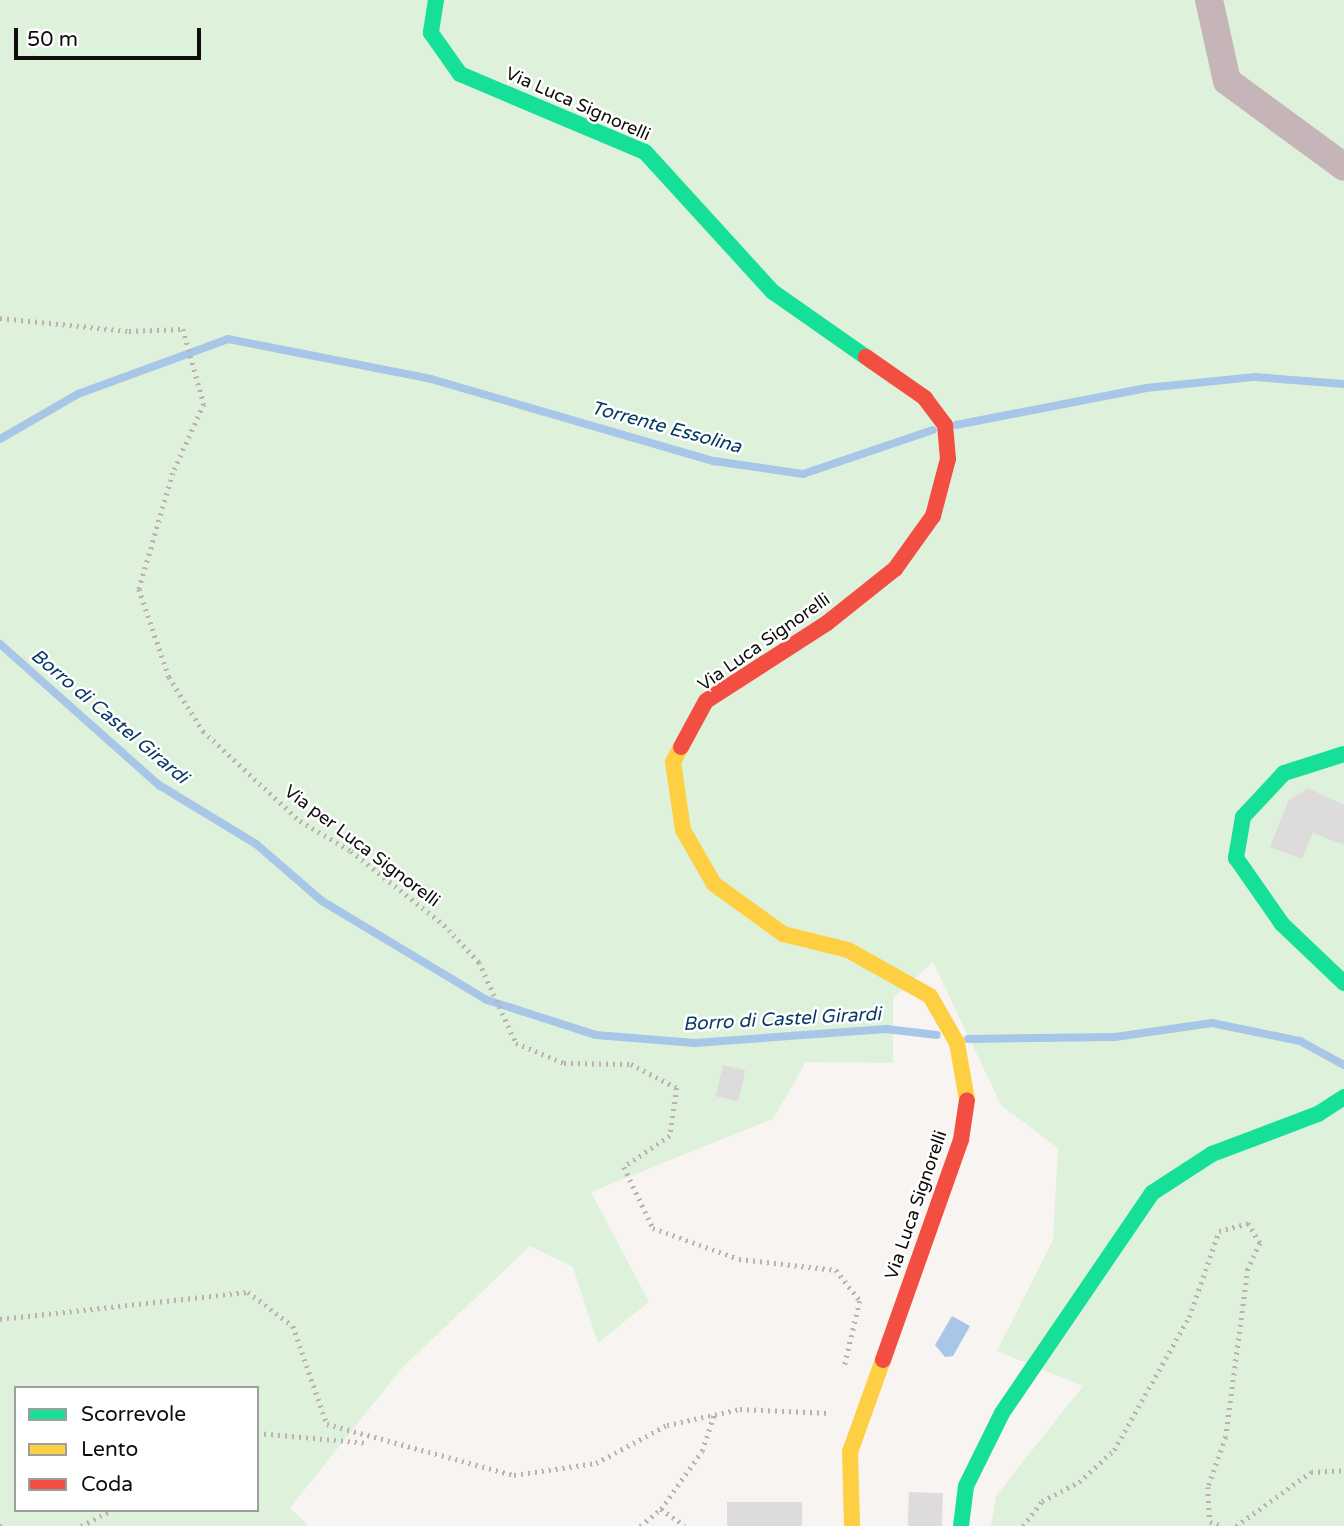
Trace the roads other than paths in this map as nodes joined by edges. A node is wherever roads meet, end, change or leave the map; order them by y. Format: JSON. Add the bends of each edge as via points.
{"nodes":[{"id":1,"x":436,"y":0,"type":"edge"},
{"id":2,"x":1209,"y":0,"type":"edge"},
{"id":3,"x":1344,"y":167,"type":"edge"},
{"id":4,"x":1344,"y":754,"type":"edge"},
{"id":5,"x":1344,"y":983,"type":"edge"},
{"id":6,"x":1344,"y":1097,"type":"edge"},
{"id":7,"x":852,"y":1526,"type":"edge"},
{"id":8,"x":961,"y":1526,"type":"edge"}],
"edges":[{"from":1,"to":7,"type":"main road","name":"Via Luca Signorelli","via":[[431,33],[460,74],[645,152],[773,292],[925,398],[945,425],[948,458],[933,516],[895,569],[827,623],[706,701],[673,762],[683,830],[714,884],[783,934],[848,950],[930,996],[960,1055],[968,1090],[961,1140],[850,1452]]},
{"from":2,"to":3,"type":"street","via":[[1227,81]]},
{"from":4,"to":5,"type":"main road","via":[[1284,773],[1243,817],[1237,858],[1282,924]]},
{"from":6,"to":8,"type":"main road","via":[[1318,1114],[1212,1154],[1152,1193],[1002,1413],[966,1486]]}]}
